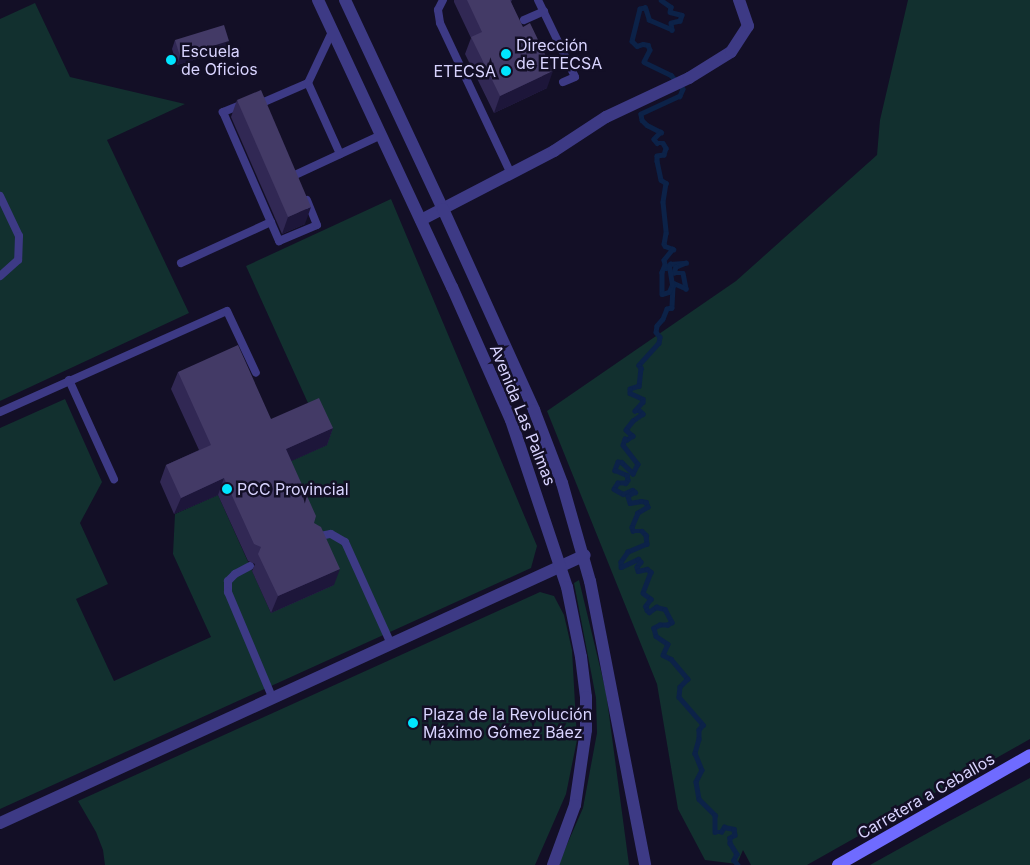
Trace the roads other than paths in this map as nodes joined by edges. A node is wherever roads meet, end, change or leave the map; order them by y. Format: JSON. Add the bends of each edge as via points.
{"nodes":[{"id":1,"x":318,"y":0,"type":"edge"},
{"id":2,"x":345,"y":0,"type":"edge"},
{"id":3,"x":443,"y":0,"type":"edge"},
{"id":4,"x":538,"y":0,"type":"edge"},
{"id":5,"x":740,"y":0,"type":"edge"},
{"id":6,"x":544,"y":11,"type":"junction"},
{"id":7,"x":524,"y":20,"type":"dead end"},
{"id":8,"x":332,"y":32,"type":"junction"},
{"id":9,"x":563,"y":82,"type":"dead end"},
{"id":10,"x":308,"y":83,"type":"junction"},
{"id":11,"x":264,"y":102,"type":"junction"},
{"id":12,"x":268,"y":111,"type":"edge"},
{"id":13,"x":381,"y":135,"type":"junction"},
{"id":14,"x":340,"y":154,"type":"junction"},
{"id":15,"x":292,"y":166,"type":"edge"},
{"id":16,"x":295,"y":174,"type":"junction"},
{"id":17,"x":511,"y":174,"type":"junction"},
{"id":18,"x":299,"y":183,"type":"edge"},
{"id":19,"x":303,"y":191,"type":"edge"},
{"id":20,"x":0,"y":197,"type":"edge"},
{"id":21,"x":444,"y":210,"type":"junction"},
{"id":22,"x":421,"y":220,"type":"junction"},
{"id":23,"x":270,"y":222,"type":"junction"},
{"id":24,"x":181,"y":263,"type":"dead end"},
{"id":25,"x":0,"y":276,"type":"edge"},
{"id":26,"x":256,"y":373,"type":"dead end"},
{"id":27,"x":69,"y":380,"type":"junction"},
{"id":28,"x":0,"y":412,"type":"edge"},
{"id":29,"x":114,"y":479,"type":"dead end"},
{"id":30,"x":313,"y":538,"type":"edge"},
{"id":31,"x":584,"y":555,"type":"junction"},
{"id":32,"x":250,"y":566,"type":"dead end"},
{"id":33,"x":561,"y":567,"type":"junction"},
{"id":34,"x":391,"y":644,"type":"junction"},
{"id":35,"x":272,"y":699,"type":"junction"},
{"id":36,"x":1030,"y":755,"type":"edge"},
{"id":37,"x":0,"y":823,"type":"edge"},
{"id":38,"x":552,"y":865,"type":"edge"},
{"id":39,"x":645,"y":865,"type":"edge"},
{"id":40,"x":838,"y":865,"type":"edge"}],
"edges":[{"from":1,"to":8,"type":"street","name":"Avenida Las Palmas"},
{"from":2,"to":21,"type":"street","name":"Avenida Las Palmas"},
{"from":3,"to":17,"type":"lane","via":[[438,10],[440,24]]},
{"from":4,"to":6,"type":"lane"},
{"from":5,"to":17,"type":"street","via":[[748,26],[731,52],[689,78],[606,117],[554,152]]},
{"from":6,"to":7,"type":"lane"},
{"from":6,"to":9,"type":"lane","via":[[575,77]]},
{"from":8,"to":10,"type":"lane"},
{"from":8,"to":13,"type":"street","name":"Avenida Las Palmas"},
{"from":10,"to":11,"type":"lane"},
{"from":10,"to":14,"type":"lane"},
{"from":11,"to":12,"type":"lane"},
{"from":11,"to":23,"type":"lane","via":[[255,98],[223,112]]},
{"from":13,"to":14,"type":"lane"},
{"from":13,"to":22,"type":"street","name":"Avenida Las Palmas"},
{"from":14,"to":16,"type":"lane"},
{"from":15,"to":16,"type":"lane"},
{"from":16,"to":18,"type":"lane"},
{"from":17,"to":21,"type":"street"},
{"from":19,"to":23,"type":"lane","via":[[317,225],[279,241]]},
{"from":20,"to":25,"type":"lane","via":[[19,236],[18,260]]},
{"from":21,"to":22,"type":"street"},
{"from":21,"to":31,"type":"street","name":"Avenida Las Palmas","via":[[534,410],[562,483]]},
{"from":22,"to":33,"type":"street","name":"Avenida Las Palmas","via":[[511,420]]},
{"from":23,"to":24,"type":"lane"},
{"from":26,"to":27,"type":"lane","via":[[227,311]]},
{"from":27,"to":28,"type":"lane"},
{"from":27,"to":29,"type":"lane"},
{"from":30,"to":34,"type":"lane","via":[[332,534],[345,542]]},
{"from":31,"to":33,"type":"street"},
{"from":31,"to":39,"type":"street","name":"Avenida Las Palmas"},
{"from":32,"to":35,"type":"lane","via":[[228,581],[228,592]]},
{"from":33,"to":34,"type":"street"},
{"from":33,"to":38,"type":"street","name":"Avenida Las Palmas","via":[[581,657],[586,730],[575,805]]},
{"from":34,"to":35,"type":"street"},
{"from":35,"to":37,"type":"street"},
{"from":36,"to":40,"type":"main road","name":"Carretera a Ceballos"}]}
